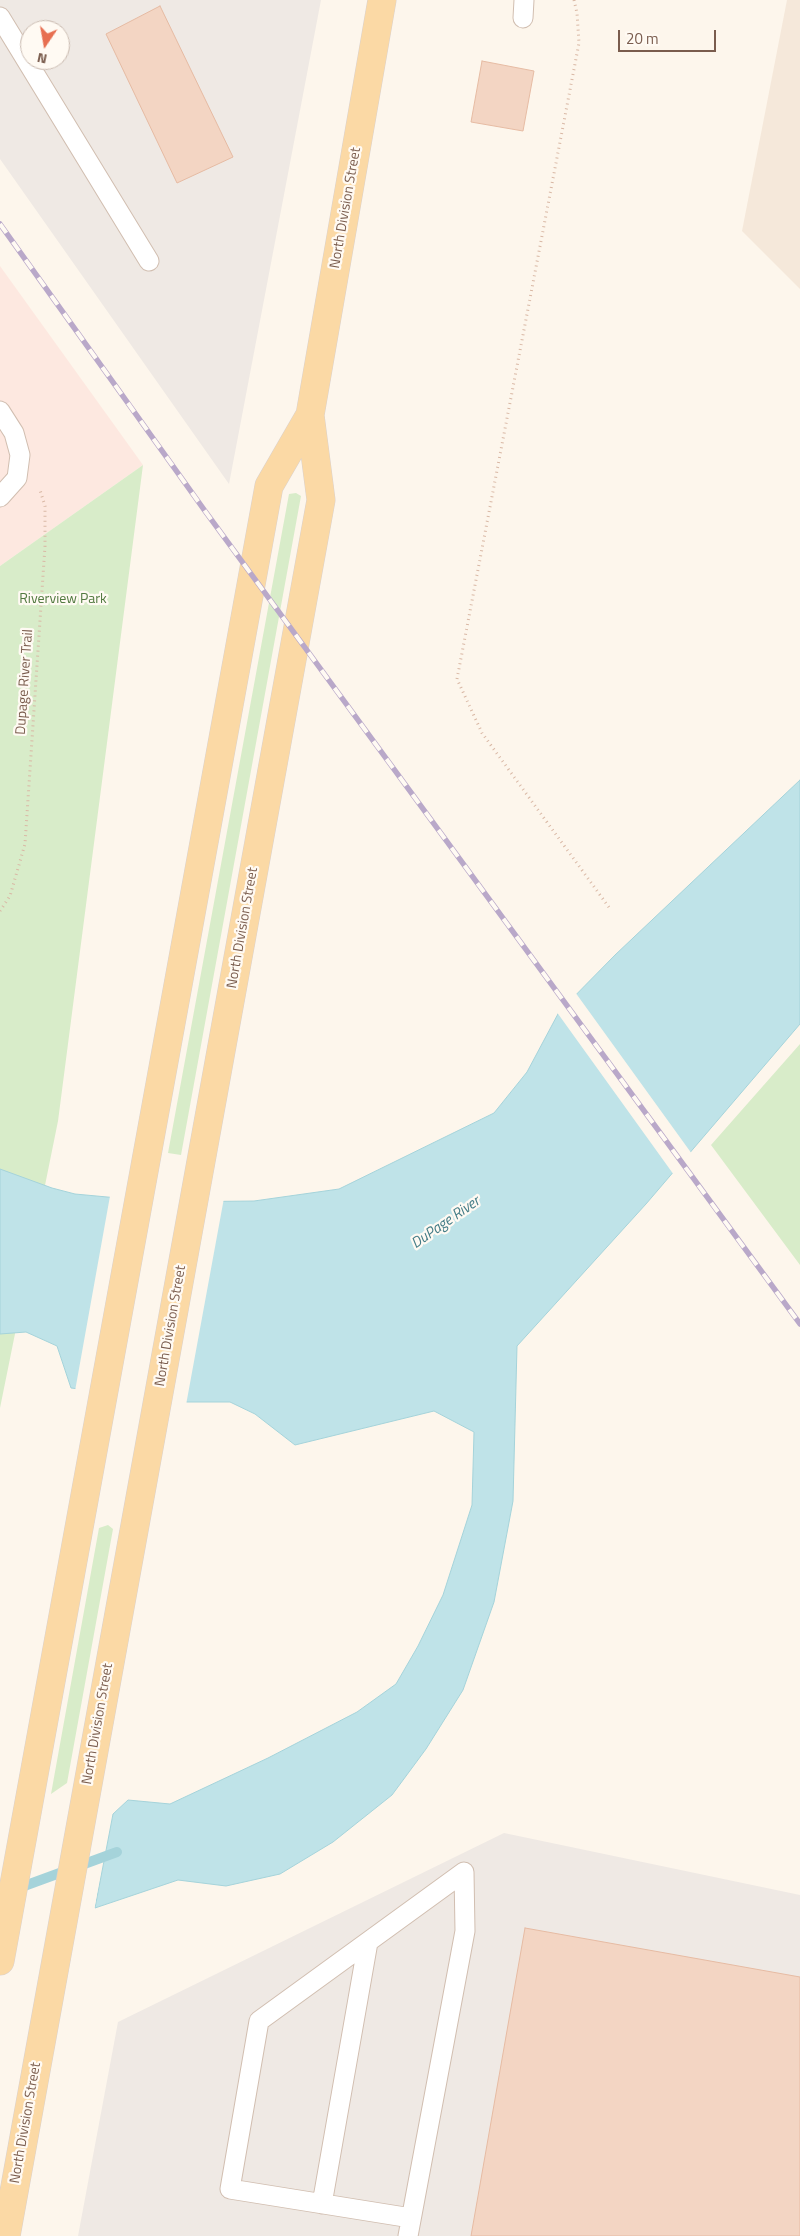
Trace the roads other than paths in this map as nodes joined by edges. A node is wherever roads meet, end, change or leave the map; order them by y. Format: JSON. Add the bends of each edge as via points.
{"nodes":[{"id":1,"x":382,"y":0,"type":"edge"},
{"id":2,"x":0,"y":16,"type":"edge"},
{"id":3,"x":149,"y":261,"type":"dead end"},
{"id":4,"x":0,"y":411,"type":"edge"},
{"id":5,"x":310,"y":415,"type":"junction"},
{"id":6,"x":0,"y":497,"type":"edge"},
{"id":7,"x":368,"y":1942,"type":"junction"},
{"id":8,"x":0,"y":1961,"type":"edge"},
{"id":9,"x":322,"y":2204,"type":"junction"},
{"id":10,"x":410,"y":2227,"type":"edge"},
{"id":11,"x":6,"y":2236,"type":"edge"}],
"edges":[{"from":1,"to":5,"type":"main road","name":"North Division Street"},
{"from":2,"to":3,"type":"lane"},
{"from":4,"to":6,"type":"lane","via":[[14,434],[20,455],[17,478]]},
{"from":5,"to":8,"type":"main road","name":"North Division Street","via":[[269,486]]},
{"from":5,"to":11,"type":"main road","name":"North Division Street","via":[[321,500]]},
{"from":7,"to":9,"type":"lane"},
{"from":7,"to":9,"type":"lane","via":[[259,2021],[257,2031],[230,2189]]},
{"from":7,"to":10,"type":"lane","via":[[464,1872],[465,1931]]},
{"from":9,"to":10,"type":"lane"}]}
